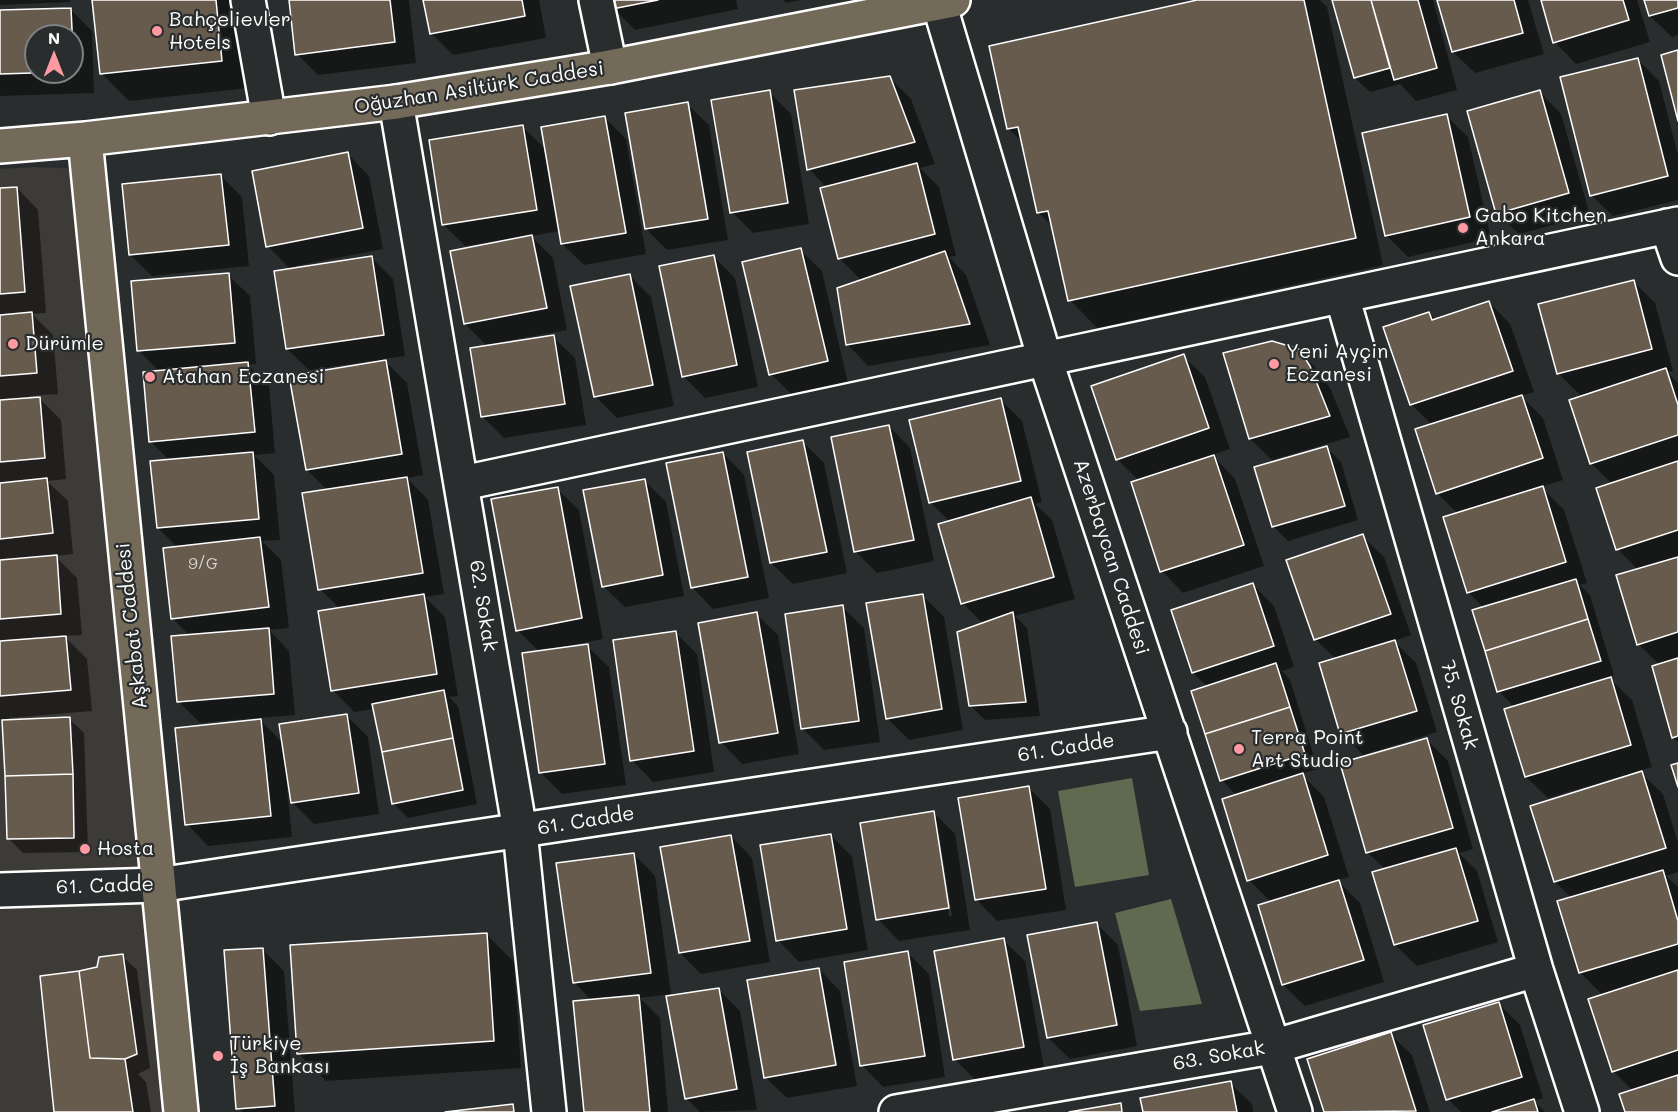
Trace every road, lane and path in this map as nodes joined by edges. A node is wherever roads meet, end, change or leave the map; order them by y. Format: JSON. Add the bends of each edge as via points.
{"nodes":[{"id":1,"x":248,"y":0,"type":"edge"},
{"id":2,"x":596,"y":0,"type":"edge"},
{"id":3,"x":943,"y":1,"type":"edge"},
{"id":4,"x":610,"y":67,"type":"junction"},
{"id":5,"x":396,"y":102,"type":"junction"},
{"id":6,"x":269,"y":118,"type":"junction"},
{"id":7,"x":85,"y":139,"type":"junction"},
{"id":8,"x":0,"y":146,"type":"edge"},
{"id":9,"x":1673,"y":225,"type":"edge"},
{"id":10,"x":1678,"y":258,"type":"edge"},
{"id":11,"x":1342,"y":296,"type":"junction"},
{"id":12,"x":1045,"y":359,"type":"junction"},
{"id":13,"x":463,"y":483,"type":"junction"},
{"id":14,"x":1170,"y":732,"type":"junction"},
{"id":15,"x":520,"y":831,"type":"junction"},
{"id":16,"x":158,"y":885,"type":"junction"},
{"id":17,"x":0,"y":890,"type":"edge"},
{"id":18,"x":1536,"y":970,"type":"junction"},
{"id":19,"x":1272,"y":1047,"type":"junction"},
{"id":20,"x":181,"y":1112,"type":"edge"},
{"id":21,"x":549,"y":1112,"type":"edge"},
{"id":22,"x":896,"y":1112,"type":"edge"},
{"id":23,"x":1295,"y":1112,"type":"edge"},
{"id":24,"x":1582,"y":1112,"type":"edge"}],
"edges":[{"from":1,"to":6,"type":"street"},
{"from":2,"to":4,"type":"street"},
{"from":3,"to":4,"type":"main road","name":"Oğuzhan Asiltürk Caddesi"},
{"from":3,"to":12,"type":"street","name":"Azerbaycan Caddesi"},
{"from":4,"to":5,"type":"main road","name":"Oğuzhan Asiltürk Caddesi"},
{"from":5,"to":6,"type":"main road","name":"Oğuzhan Asiltürk Caddesi"},
{"from":5,"to":13,"type":"street","name":"62. Sokak"},
{"from":6,"to":7,"type":"main road","name":"Oğuzhan Asiltürk Caddesi"},
{"from":7,"to":8,"type":"main road","name":"Oğuzhan Asiltürk Caddesi"},
{"from":7,"to":16,"type":"main road","name":"Aşkabat Caddesi"},
{"from":9,"to":10,"type":"street"},
{"from":9,"to":11,"type":"street"},
{"from":11,"to":12,"type":"street"},
{"from":11,"to":18,"type":"street","name":"75. Sokak"},
{"from":12,"to":13,"type":"street"},
{"from":12,"to":14,"type":"street","name":"Azerbaycan Caddesi"},
{"from":13,"to":15,"type":"street","name":"62. Sokak"},
{"from":14,"to":15,"type":"street","name":"61. Cadde"},
{"from":14,"to":19,"type":"street","name":"Azerbaycan Caddesi"},
{"from":15,"to":16,"type":"street","name":"61. Cadde"},
{"from":15,"to":21,"type":"street","name":"62. Sokak"},
{"from":16,"to":17,"type":"street","name":"61. Cadde"},
{"from":16,"to":20,"type":"main road","name":"Aşkabat Caddesi"},
{"from":18,"to":19,"type":"street","name":"63. Sokak"},
{"from":18,"to":24,"type":"street","name":"75. Sokak"},
{"from":19,"to":22,"type":"street","name":"63. Sokak"},
{"from":19,"to":23,"type":"street","name":"Azerbaycan Caddesi"}]}
